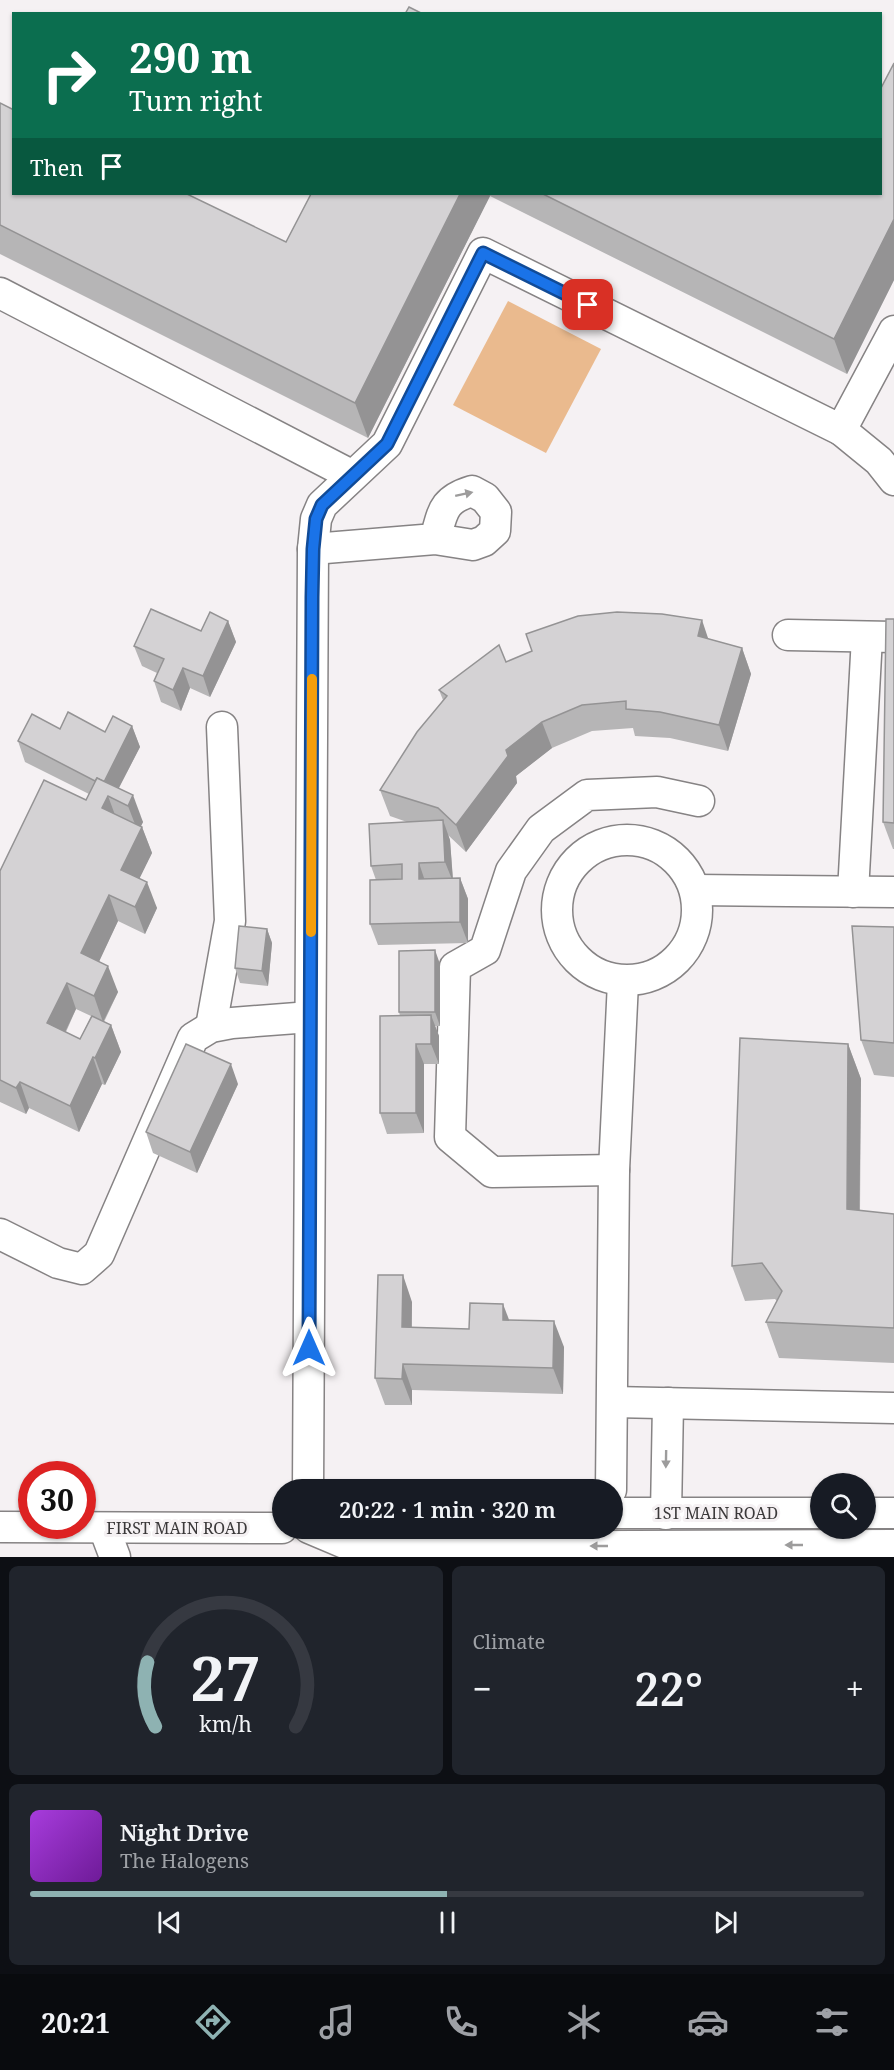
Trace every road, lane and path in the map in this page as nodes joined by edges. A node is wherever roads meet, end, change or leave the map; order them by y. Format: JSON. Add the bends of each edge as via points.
{"nodes":[{"id":1,"x":0,"y":292,"type":"edge"},
{"id":2,"x":894,"y":331,"type":"edge"},
{"id":3,"x":841,"y":430,"type":"junction"},
{"id":4,"x":351,"y":475,"type":"junction"},
{"id":5,"x":894,"y":480,"type":"edge"},
{"id":6,"x":435,"y":540,"type":"dead end"},
{"id":7,"x":313,"y":549,"type":"junction"},
{"id":8,"x":788,"y":635,"type":"dead end"},
{"id":9,"x":881,"y":637,"type":"edge"},
{"id":10,"x":222,"y":727,"type":"dead end"},
{"id":11,"x":699,"y":801,"type":"dead end"},
{"id":12,"x":695,"y":890,"type":"junction"},
{"id":13,"x":853,"y":892,"type":"junction"},
{"id":14,"x":894,"y":892,"type":"edge"},
{"id":15,"x":623,"y":982,"type":"junction"},
{"id":16,"x":310,"y":1017,"type":"junction"},
{"id":17,"x":211,"y":1028,"type":"junction"},
{"id":18,"x":614,"y":1170,"type":"junction"},
{"id":19,"x":0,"y":1234,"type":"edge"},
{"id":20,"x":613,"y":1402,"type":"junction"},
{"id":21,"x":668,"y":1403,"type":"junction"},
{"id":22,"x":894,"y":1408,"type":"edge"},
{"id":23,"x":308,"y":1479,"type":"edge"},
{"id":24,"x":612,"y":1479,"type":"edge"},
{"id":25,"x":623,"y":1513,"type":"edge"},
{"id":26,"x":810,"y":1513,"type":"edge"},
{"id":27,"x":876,"y":1513,"type":"edge"},
{"id":28,"x":894,"y":1513,"type":"edge"},
{"id":29,"x":666,"y":1514,"type":"junction"},
{"id":30,"x":0,"y":1527,"type":"edge"},
{"id":31,"x":104,"y":1528,"type":"junction"},
{"id":32,"x":272,"y":1528,"type":"edge"},
{"id":33,"x":335,"y":1539,"type":"edge"},
{"id":34,"x":894,"y":1545,"type":"edge"},
{"id":35,"x":115,"y":1557,"type":"edge"}],
"edges":[{"from":1,"to":4,"type":"street"},
{"from":2,"to":3,"type":"street"},
{"from":3,"to":4,"type":"street","via":[[483,253],[387,444]]},
{"from":3,"to":5,"type":"street","via":[[879,461]]},
{"from":4,"to":7,"type":"street","via":[[322,505],[316,519]]},
{"from":6,"to":7,"type":"street"},
{"from":7,"to":16,"type":"street"},
{"from":8,"to":9,"type":"street"},
{"from":9,"to":13,"type":"street"},
{"from":10,"to":17,"type":"street","via":[[230,921]]},
{"from":11,"to":18,"type":"street","via":[[657,792],[587,795],[541,829],[511,871],[485,950],[455,968],[450,1137],[492,1172]]},
{"from":12,"to":13,"type":"street"},
{"from":12,"to":15,"type":"street","via":[[698,912],[693,935],[682,955],[666,970],[645,979]]},
{"from":12,"to":15,"type":"street","via":[[684,868],[667,851],[645,841],[620,839],[597,846],[577,860],[562,880],[556,903],[557,928],[566,949],[581,966]]},
{"from":13,"to":14,"type":"street"},
{"from":15,"to":18,"type":"street"},
{"from":16,"to":17,"type":"street"},
{"from":16,"to":23,"type":"street"},
{"from":17,"to":19,"type":"street","via":[[193,1038],[99,1254],[82,1269],[58,1263]]},
{"from":18,"to":20,"type":"street"},
{"from":20,"to":21,"type":"street"},
{"from":20,"to":24,"type":"street"},
{"from":21,"to":22,"type":"street"},
{"from":21,"to":29,"type":"street","one_way":true},
{"from":25,"to":29,"type":"street","name":"1ST MAIN ROAD"},
{"from":26,"to":29,"type":"street","name":"1ST MAIN ROAD"},
{"from":27,"to":28,"type":"street"},
{"from":30,"to":31,"type":"street","name":"FIRST MAIN ROAD"},
{"from":31,"to":32,"type":"street","name":"FIRST MAIN ROAD"},
{"from":31,"to":35,"type":"street"},
{"from":34,"to":33,"type":"street","name":"1ST MAIN ROAD","one_way":true,"via":[[354,1547]]}]}
